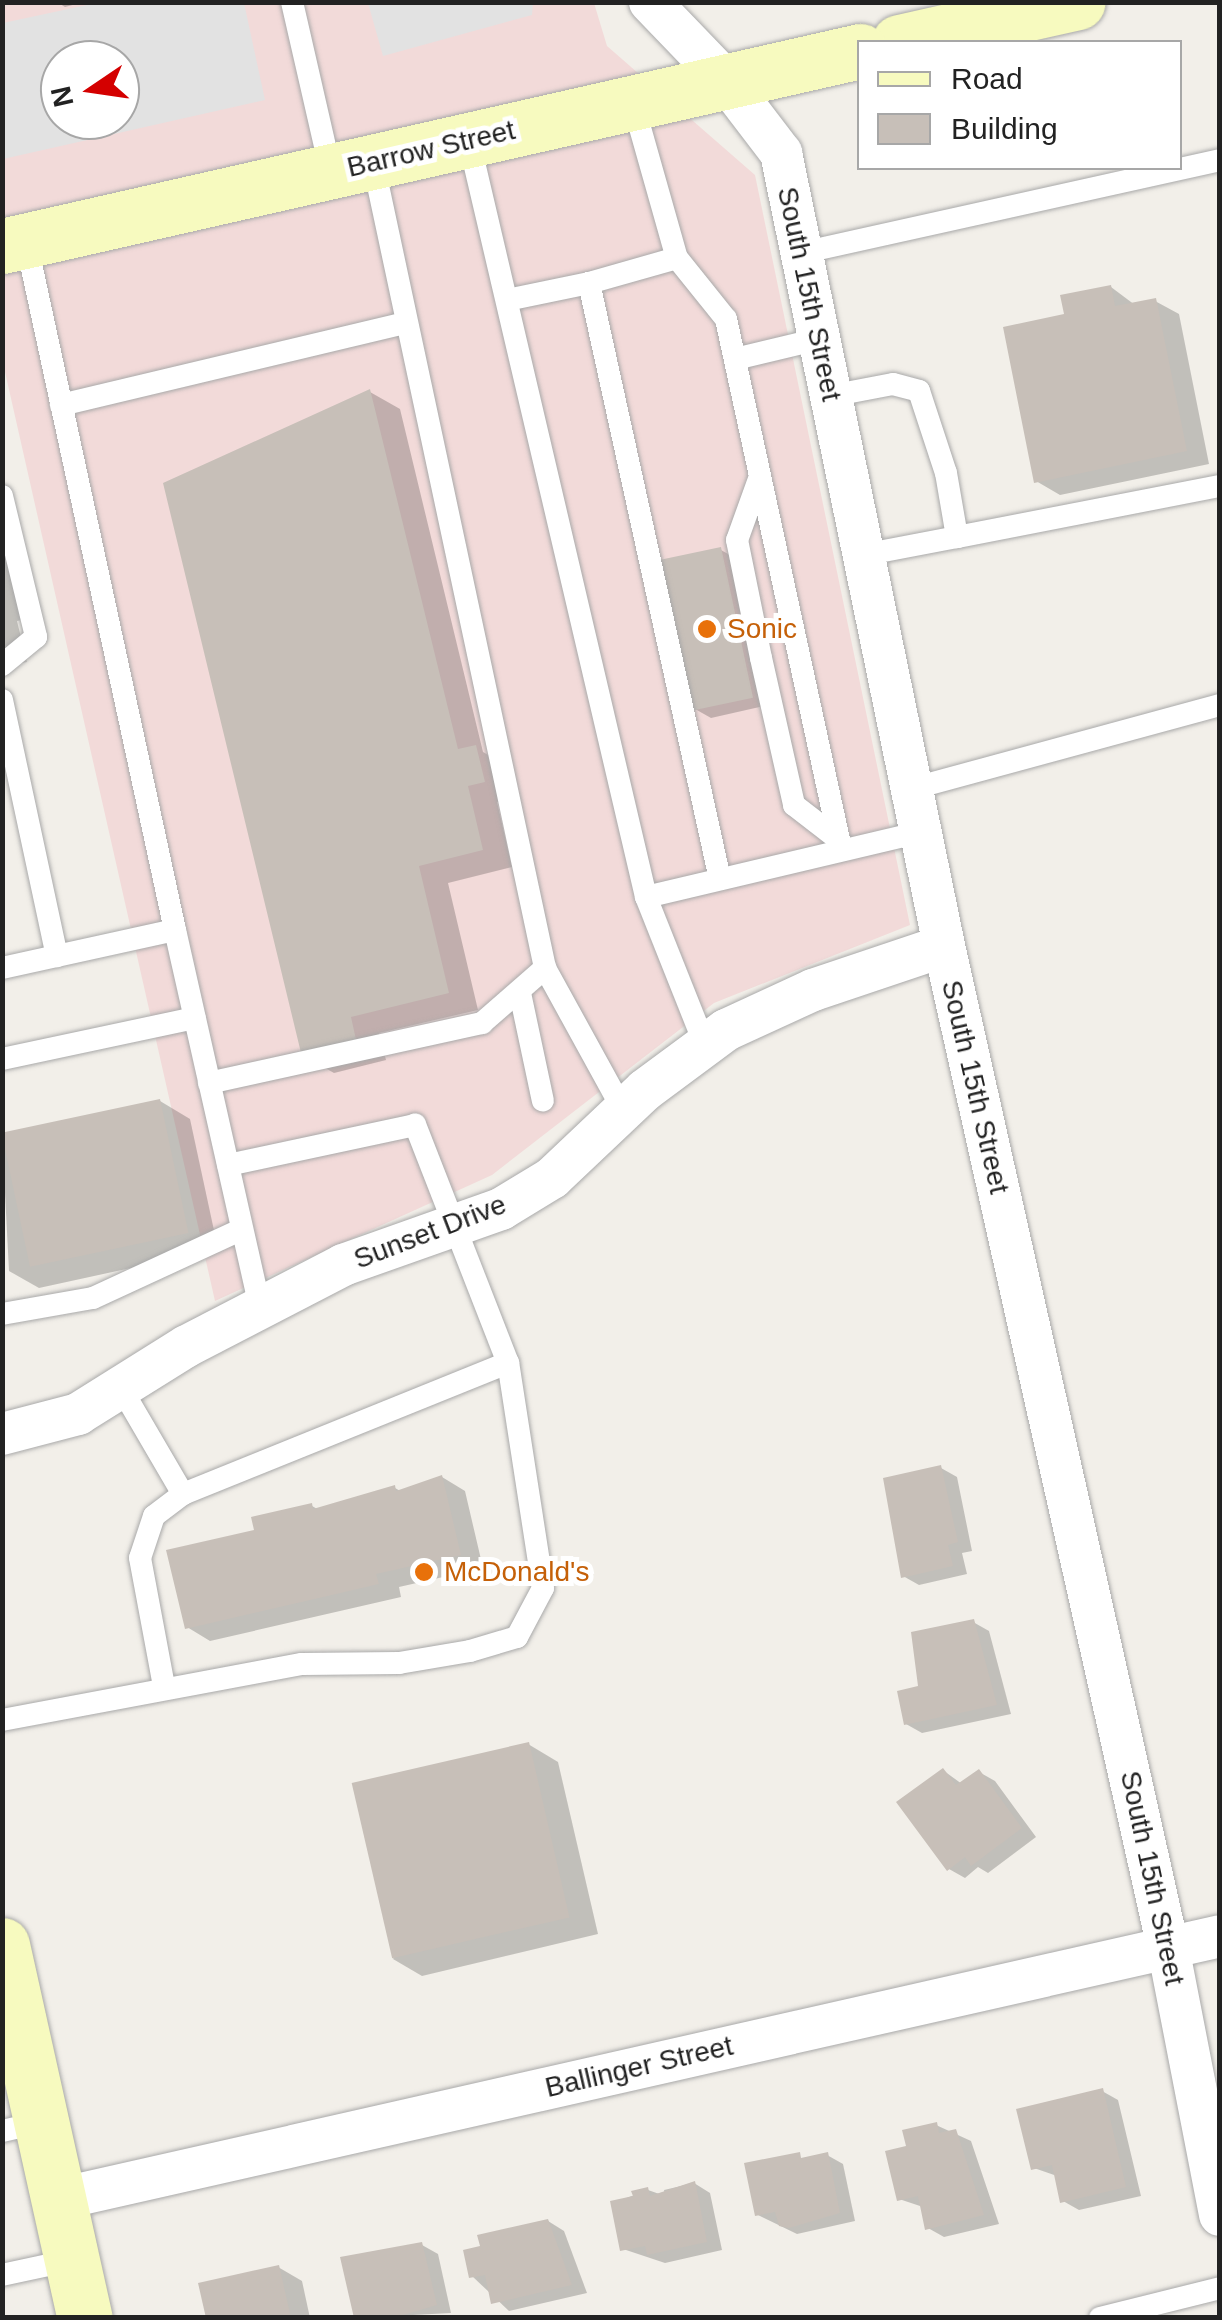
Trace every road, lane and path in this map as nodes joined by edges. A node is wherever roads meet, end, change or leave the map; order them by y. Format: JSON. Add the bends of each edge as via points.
{"nodes":[{"id":1,"x":292,"y":2,"type":"edge"},
{"id":2,"x":650,"y":2,"type":"edge"},
{"id":3,"x":1078,"y":2,"type":"edge"},
{"id":4,"x":908,"y":40,"type":"edge"},
{"id":5,"x":857,"y":52,"type":"edge"},
{"id":6,"x":726,"y":81,"type":"junction"},
{"id":7,"x":633,"y":103,"type":"junction"},
{"id":8,"x":469,"y":141,"type":"junction"},
{"id":9,"x":1220,"y":160,"type":"edge"},
{"id":10,"x":352,"y":167,"type":"junction"},
{"id":11,"x":1182,"y":168,"type":"edge"},
{"id":12,"x":1175,"y":170,"type":"edge"},
{"id":13,"x":14,"y":243,"type":"edge"},
{"id":14,"x":801,"y":253,"type":"junction"},
{"id":15,"x":677,"y":258,"type":"junction"},
{"id":16,"x":588,"y":283,"type":"junction"},
{"id":17,"x":507,"y":300,"type":"junction"},
{"id":18,"x":406,"y":323,"type":"junction"},
{"id":19,"x":819,"y":339,"type":"junction"},
{"id":20,"x":734,"y":359,"type":"junction"},
{"id":21,"x":830,"y":396,"type":"junction"},
{"id":22,"x":61,"y":404,"type":"junction"},
{"id":23,"x":760,"y":476,"type":"junction"},
{"id":24,"x":1220,"y":486,"type":"edge"},
{"id":25,"x":2,"y":496,"type":"edge"},
{"id":26,"x":957,"y":537,"type":"junction"},
{"id":27,"x":863,"y":555,"type":"junction"},
{"id":28,"x":2,"y":666,"type":"edge"},
{"id":29,"x":2,"y":700,"type":"edge"},
{"id":30,"x":1220,"y":705,"type":"edge"},
{"id":31,"x":912,"y":789,"type":"junction"},
{"id":32,"x":920,"y":832,"type":"junction"},
{"id":33,"x":839,"y":844,"type":"junction"},
{"id":34,"x":719,"y":875,"type":"junction"},
{"id":35,"x":646,"y":896,"type":"junction"},
{"id":36,"x":175,"y":930,"type":"junction"},
{"id":37,"x":944,"y":946,"type":"junction"},
{"id":38,"x":57,"y":956,"type":"junction"},
{"id":39,"x":2,"y":968,"type":"edge"},
{"id":40,"x":545,"y":968,"type":"junction"},
{"id":41,"x":520,"y":993,"type":"junction"},
{"id":42,"x":195,"y":1018,"type":"junction"},
{"id":43,"x":706,"y":1045,"type":"junction"},
{"id":44,"x":2,"y":1059,"type":"edge"},
{"id":45,"x":210,"y":1083,"type":"junction"},
{"id":46,"x":543,"y":1101,"type":"dead end"},
{"id":47,"x":623,"y":1110,"type":"junction"},
{"id":48,"x":228,"y":1165,"type":"junction"},
{"id":49,"x":455,"y":1225,"type":"junction"},
{"id":50,"x":242,"y":1229,"type":"junction"},
{"id":51,"x":260,"y":1308,"type":"junction"},
{"id":52,"x":2,"y":1314,"type":"edge"},
{"id":53,"x":508,"y":1363,"type":"junction"},
{"id":54,"x":121,"y":1388,"type":"junction"},
{"id":55,"x":2,"y":1434,"type":"edge"},
{"id":56,"x":183,"y":1494,"type":"junction"},
{"id":57,"x":164,"y":1686,"type":"junction"},
{"id":58,"x":2,"y":1720,"type":"edge"},
{"id":59,"x":1220,"y":1936,"type":"edge"},
{"id":60,"x":2,"y":1945,"type":"edge"},
{"id":61,"x":1168,"y":1948,"type":"junction"},
{"id":62,"x":22,"y":2127,"type":"edge"},
{"id":63,"x":59,"y":2199,"type":"junction"},
{"id":64,"x":1220,"y":2215,"type":"edge"},
{"id":65,"x":72,"y":2260,"type":"junction"},
{"id":66,"x":2,"y":2275,"type":"edge"},
{"id":67,"x":1220,"y":2288,"type":"edge"},
{"id":68,"x":85,"y":2318,"type":"edge"},
{"id":69,"x":1100,"y":2318,"type":"edge"}],
"edges":[{"from":1,"to":10,"type":"lane"},
{"from":2,"to":6,"type":"street","name":"South 15th Street"},
{"from":3,"to":4,"type":"main road"},
{"from":5,"to":6,"type":"main road","name":"Barrow Street"},
{"from":6,"to":7,"type":"main road","name":"Barrow Street"},
{"from":6,"to":14,"type":"street","name":"South 15th Street","via":[[780,153]]},
{"from":7,"to":8,"type":"main road","name":"Barrow Street"},
{"from":7,"to":15,"type":"lane"},
{"from":8,"to":10,"type":"main road","name":"Barrow Street"},
{"from":8,"to":17,"type":"lane"},
{"from":9,"to":11,"type":"lane"},
{"from":10,"to":13,"type":"main road","name":"Barrow Street"},
{"from":10,"to":18,"type":"lane"},
{"from":12,"to":14,"type":"lane"},
{"from":13,"to":22,"type":"lane"},
{"from":14,"to":19,"type":"street","name":"South 15th Street"},
{"from":15,"to":16,"type":"lane"},
{"from":15,"to":20,"type":"lane","via":[[726,319]]},
{"from":16,"to":17,"type":"lane"},
{"from":16,"to":34,"type":"lane"},
{"from":17,"to":35,"type":"lane"},
{"from":18,"to":22,"type":"lane"},
{"from":18,"to":40,"type":"lane"},
{"from":19,"to":20,"type":"lane"},
{"from":19,"to":21,"type":"street","name":"South 15th Street"},
{"from":20,"to":23,"type":"lane"},
{"from":21,"to":26,"type":"lane","via":[[893,384],[918,392],[946,473]]},
{"from":21,"to":27,"type":"street","name":"South 15th Street"},
{"from":22,"to":36,"type":"lane"},
{"from":23,"to":33,"type":"lane"},
{"from":23,"to":33,"type":"lane","via":[[738,540],[761,658],[794,805]]},
{"from":24,"to":26,"type":"lane"},
{"from":25,"to":28,"type":"lane","via":[[36,637],[28,651]]},
{"from":26,"to":27,"type":"lane"},
{"from":27,"to":31,"type":"street","name":"South 15th Street"},
{"from":29,"to":38,"type":"lane"},
{"from":30,"to":31,"type":"lane"},
{"from":31,"to":32,"type":"street","name":"South 15th Street"},
{"from":32,"to":33,"type":"lane"},
{"from":32,"to":37,"type":"street","name":"South 15th Street"},
{"from":33,"to":34,"type":"lane"},
{"from":34,"to":35,"type":"lane"},
{"from":35,"to":43,"type":"lane"},
{"from":36,"to":38,"type":"lane"},
{"from":36,"to":42,"type":"lane"},
{"from":37,"to":43,"type":"street","name":"Sunset Drive","via":[[812,990]]},
{"from":37,"to":61,"type":"street","name":"South 15th Street"},
{"from":38,"to":39,"type":"lane"},
{"from":40,"to":41,"type":"lane"},
{"from":40,"to":47,"type":"lane"},
{"from":41,"to":45,"type":"lane","via":[[482,1023]]},
{"from":41,"to":46,"type":"lane"},
{"from":42,"to":44,"type":"lane"},
{"from":42,"to":45,"type":"lane"},
{"from":43,"to":47,"type":"street","name":"Sunset Drive"},
{"from":45,"to":48,"type":"lane"},
{"from":47,"to":49,"type":"street","name":"Sunset Drive","via":[[552,1178],[500,1209]]},
{"from":48,"to":49,"type":"lane","via":[[415,1125]]},
{"from":48,"to":50,"type":"lane"},
{"from":49,"to":51,"type":"street","name":"Sunset Drive","via":[[342,1264]]},
{"from":49,"to":53,"type":"lane"},
{"from":50,"to":51,"type":"lane"},
{"from":50,"to":52,"type":"lane","via":[[93,1298]]},
{"from":51,"to":54,"type":"street","name":"Sunset Drive"},
{"from":53,"to":56,"type":"lane"},
{"from":53,"to":57,"type":"lane","via":[[542,1588],[517,1637],[400,1663],[302,1664]]},
{"from":54,"to":55,"type":"street","name":"Sunset Drive","via":[[78,1414]]},
{"from":54,"to":56,"type":"lane"},
{"from":56,"to":57,"type":"lane","via":[[154,1516],[140,1558]]},
{"from":57,"to":58,"type":"lane"},
{"from":59,"to":61,"type":"street","name":"Ballinger Street"},
{"from":60,"to":62,"type":"main road"},
{"from":61,"to":63,"type":"street","name":"Ballinger Street"},
{"from":61,"to":64,"type":"street","name":"South 15th Street"},
{"from":62,"to":63,"type":"main road"},
{"from":63,"to":65,"type":"main road"},
{"from":65,"to":66,"type":"lane"},
{"from":65,"to":68,"type":"main road"},
{"from":67,"to":69,"type":"lane"}]}
